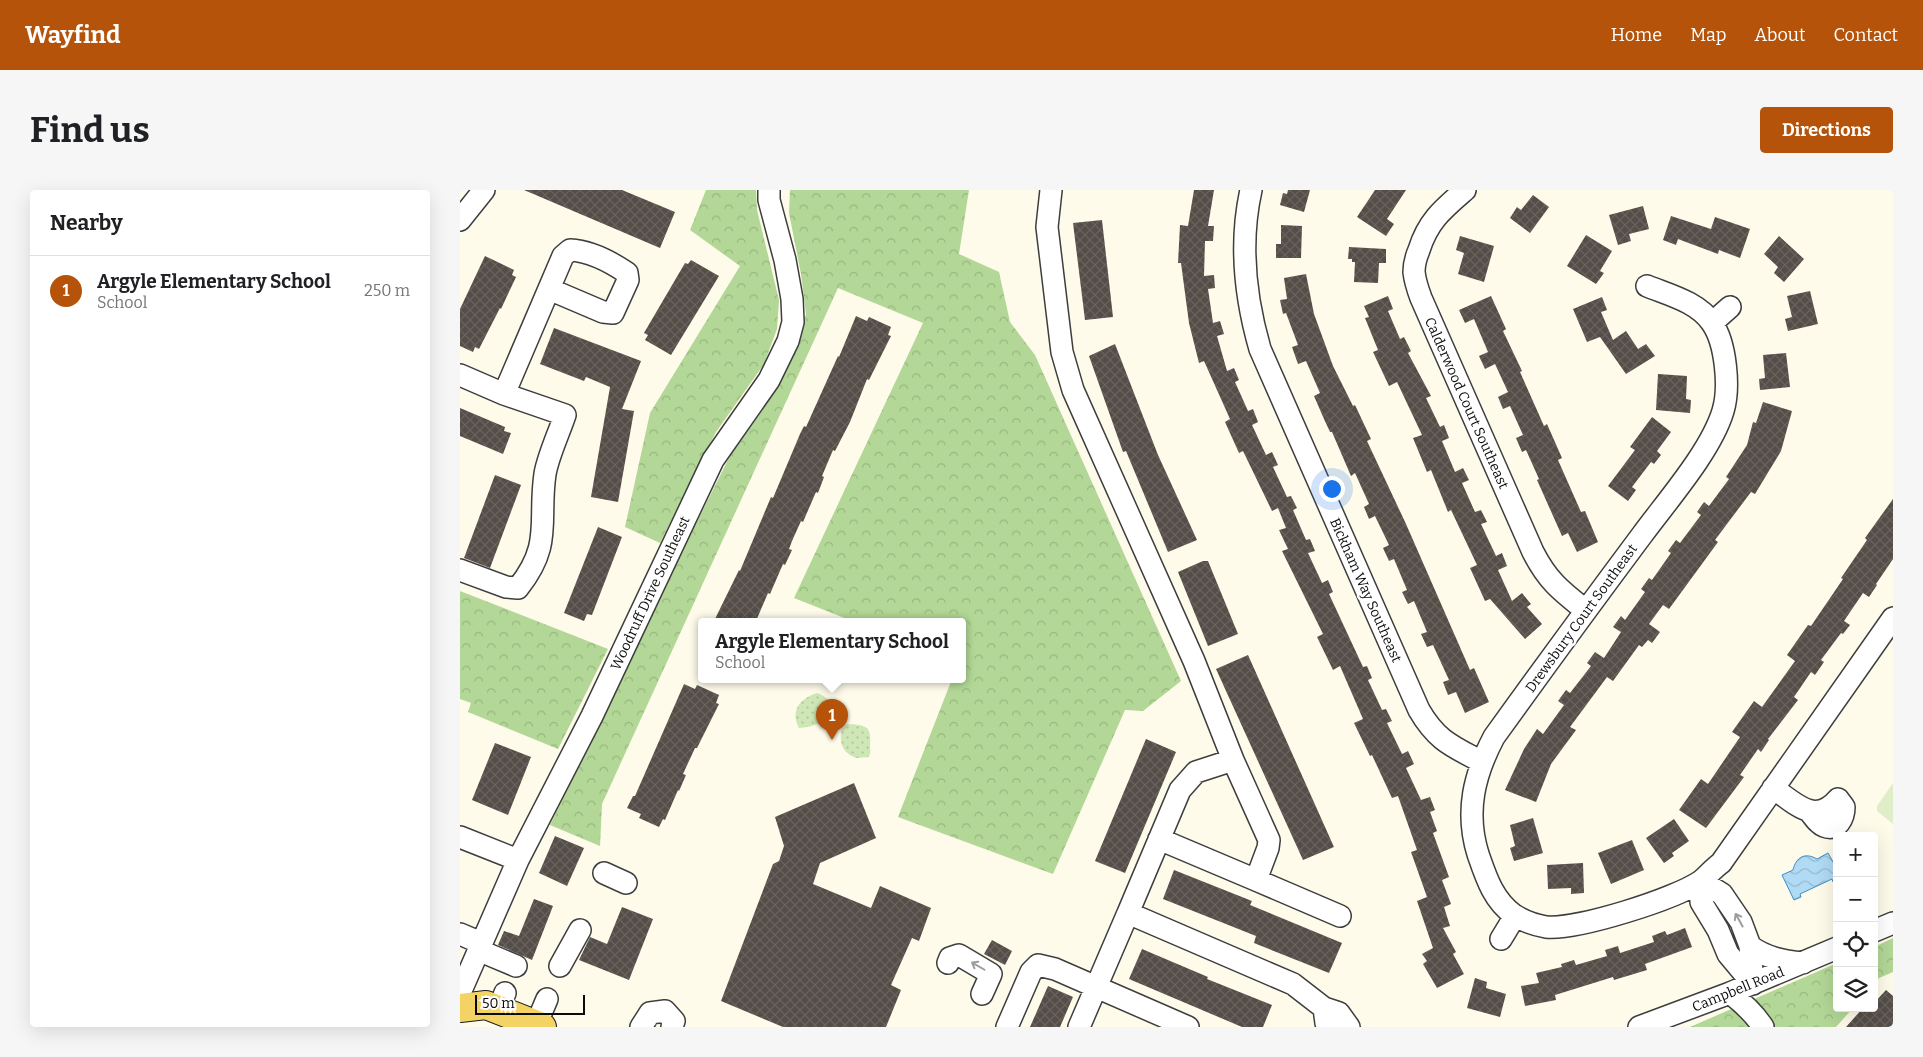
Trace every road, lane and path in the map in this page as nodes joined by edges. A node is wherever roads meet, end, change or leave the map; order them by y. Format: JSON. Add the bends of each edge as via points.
{"nodes":[{"id":1,"x":484,"y":190,"type":"edge"},
{"id":2,"x":768,"y":190,"type":"edge"},
{"id":3,"x":1050,"y":190,"type":"edge"},
{"id":4,"x":1251,"y":190,"type":"edge"},
{"id":5,"x":1465,"y":190,"type":"edge"},
{"id":6,"x":460,"y":220,"type":"edge"},
{"id":7,"x":1647,"y":286,"type":"dead end"},
{"id":8,"x":549,"y":289,"type":"dead end"},
{"id":9,"x":1730,"y":307,"type":"dead end"},
{"id":10,"x":1712,"y":323,"type":"junction"},
{"id":11,"x":460,"y":375,"type":"edge"},
{"id":12,"x":504,"y":394,"type":"junction"},
{"id":13,"x":460,"y":570,"type":"edge"},
{"id":14,"x":1585,"y":610,"type":"junction"},
{"id":15,"x":1893,"y":618,"type":"edge"},
{"id":16,"x":1233,"y":760,"type":"junction"},
{"id":17,"x":1482,"y":762,"type":"junction"},
{"id":18,"x":1773,"y":788,"type":"junction"},
{"id":19,"x":1810,"y":812,"type":"dead end"},
{"id":20,"x":460,"y":838,"type":"edge"},
{"id":21,"x":1159,"y":839,"type":"junction"},
{"id":22,"x":518,"y":860,"type":"junction"},
{"id":23,"x":604,"y":873,"type":"dead end"},
{"id":24,"x":1256,"y":880,"type":"junction"},
{"id":25,"x":1701,"y":881,"type":"junction"},
{"id":26,"x":626,"y":883,"type":"dead end"},
{"id":27,"x":1128,"y":913,"type":"junction"},
{"id":28,"x":1340,"y":916,"type":"dead end"},
{"id":29,"x":1515,"y":916,"type":"junction"},
{"id":30,"x":1893,"y":923,"type":"edge"},
{"id":31,"x":1878,"y":929,"type":"edge"},
{"id":32,"x":580,"y":930,"type":"dead end"},
{"id":33,"x":460,"y":934,"type":"edge"},
{"id":34,"x":1501,"y":939,"type":"dead end"},
{"id":35,"x":1750,"y":946,"type":"junction"},
{"id":36,"x":479,"y":947,"type":"junction"},
{"id":37,"x":1833,"y":950,"type":"edge"},
{"id":38,"x":948,"y":963,"type":"dead end"},
{"id":39,"x":1804,"y":963,"type":"junction"},
{"id":40,"x":516,"y":966,"type":"dead end"},
{"id":41,"x":560,"y":966,"type":"dead end"},
{"id":42,"x":1753,"y":984,"type":"junction"},
{"id":43,"x":1096,"y":988,"type":"junction"},
{"id":44,"x":460,"y":993,"type":"edge"},
{"id":45,"x":1730,"y":993,"type":"junction"},
{"id":46,"x":982,"y":994,"type":"dead end"},
{"id":47,"x":547,"y":999,"type":"dead end"},
{"id":48,"x":460,"y":1008,"type":"edge"},
{"id":49,"x":460,"y":1015,"type":"edge"},
{"id":50,"x":1326,"y":1017,"type":"edge"},
{"id":51,"x":539,"y":1026,"type":"edge"},
{"id":52,"x":471,"y":1027,"type":"edge"},
{"id":53,"x":641,"y":1027,"type":"edge"},
{"id":54,"x":672,"y":1027,"type":"edge"},
{"id":55,"x":1007,"y":1027,"type":"edge"},
{"id":56,"x":1079,"y":1027,"type":"edge"},
{"id":57,"x":1188,"y":1027,"type":"edge"},
{"id":58,"x":1349,"y":1027,"type":"edge"},
{"id":59,"x":1639,"y":1027,"type":"edge"},
{"id":60,"x":1763,"y":1027,"type":"edge"}],
"edges":[{"from":1,"to":6,"type":"street"},
{"from":2,"to":22,"type":"street","name":"Woodruff Drive Southeast","via":[[792,298],[793,322],[788,342],[769,380],[713,460],[592,716]]},
{"from":3,"to":16,"type":"street","via":[[1046,227],[1062,352],[1072,390],[1194,661]]},
{"from":4,"to":17,"type":"street","name":"Bickham Way Southeast","via":[[1244,275],[1260,349],[1419,710],[1444,742]]},
{"from":5,"to":14,"type":"street","name":"Calderwood Court Southeast","via":[[1427,228],[1416,260],[1416,284],[1543,572]]},
{"from":7,"to":10,"type":"street","name":"Drewsbury Court Southeast","via":[[1701,310]]},
{"from":8,"to":12,"type":"street"},
{"from":9,"to":10,"type":"street"},
{"from":10,"to":14,"type":"street","name":"Drewsbury Court Southeast","via":[[1720,340],[1726,383],[1723,411],[1715,430],[1691,469]]},
{"from":11,"to":12,"type":"street"},
{"from":12,"to":13,"type":"street","via":[[565,415],[545,473],[543,534],[539,553],[518,588],[506,587]]},
{"from":14,"to":17,"type":"street","name":"Drewsbury Court Southeast","via":[[1494,737]]},
{"from":15,"to":18,"type":"street","name":"Drewsbury Court Southeast"},
{"from":16,"to":21,"type":"street","via":[[1196,772],[1180,790]]},
{"from":16,"to":24,"type":"street","via":[[1268,840]]},
{"from":17,"to":29,"type":"street","name":"Drewsbury Court Southeast","via":[[1472,796],[1476,846],[1490,886],[1500,903]]},
{"from":18,"to":19,"type":"street"},
{"from":18,"to":25,"type":"street","name":"Drewsbury Court Southeast","via":[[1721,863]]},
{"from":20,"to":22,"type":"street"},
{"from":21,"to":24,"type":"street"},
{"from":21,"to":27,"type":"street"},
{"from":22,"to":36,"type":"street","name":"Woodruff Drive Southeast"},
{"from":23,"to":26,"type":"street"},
{"from":24,"to":28,"type":"street"},
{"from":25,"to":29,"type":"street","name":"Drewsbury Court Southeast","via":[[1672,895],[1574,925],[1546,927]]},
{"from":35,"to":25,"type":"street","one_way":true,"via":[[1741,922],[1722,894]]},
{"from":25,"to":42,"type":"street","via":[[1701,902],[1728,954]]},
{"from":27,"to":43,"type":"street"},
{"from":27,"to":50,"type":"street","via":[[1293,984]]},
{"from":29,"to":34,"type":"street"},
{"from":30,"to":31,"type":"street"},
{"from":32,"to":41,"type":"street"},
{"from":33,"to":36,"type":"street"},
{"from":35,"to":39,"type":"street","via":[[1763,955]]},
{"from":35,"to":42,"type":"street"},
{"from":36,"to":40,"type":"street"},
{"from":36,"to":44,"type":"street","name":"Woodruff Drive Southeast"},
{"from":37,"to":39,"type":"street","name":"Campbell Road"},
{"from":46,"to":38,"type":"street","one_way":true,"via":[[991,974],[958,955],[950,958]]},
{"from":39,"to":42,"type":"street","name":"Campbell Road"},
{"from":42,"to":45,"type":"street","name":"Campbell Road"},
{"from":43,"to":55,"type":"street","via":[[1055,969],[1038,965],[1031,972]]},
{"from":43,"to":56,"type":"street"},
{"from":43,"to":57,"type":"street"},
{"from":45,"to":59,"type":"street","name":"Campbell Road"},
{"from":45,"to":60,"type":"street","via":[[1754,1014]]},
{"from":47,"to":51,"type":"street"},
{"from":48,"to":51,"type":"main road","via":[[502,1002]]},
{"from":49,"to":52,"type":"main road"},
{"from":50,"to":58,"type":"street","via":[[1339,1013]]},
{"from":53,"to":54,"type":"street","via":[[650,1012],[665,1011],[674,1021]]}]}
